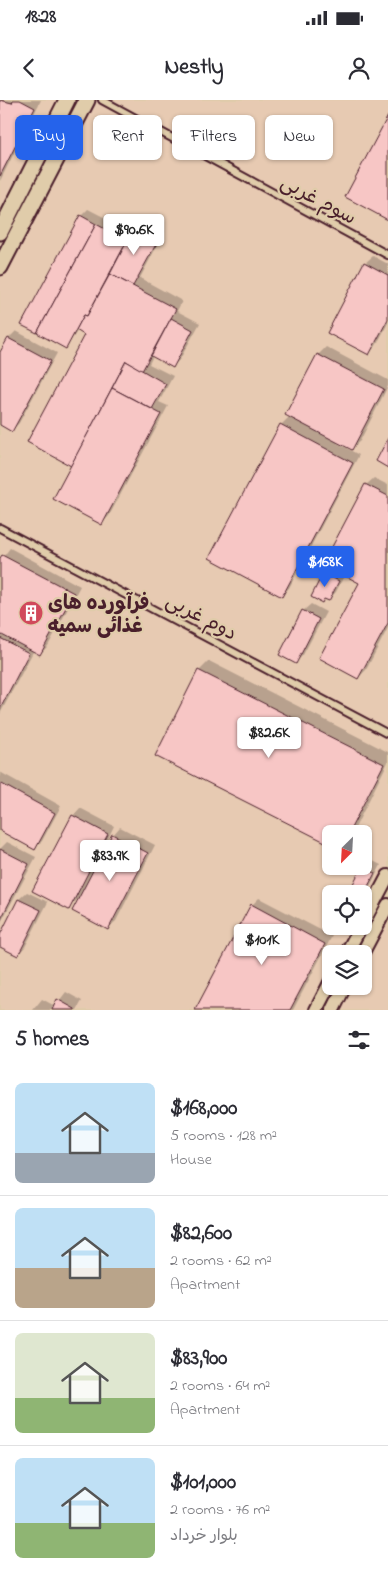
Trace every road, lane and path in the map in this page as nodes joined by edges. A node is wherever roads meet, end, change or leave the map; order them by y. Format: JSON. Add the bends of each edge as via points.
{"nodes":[{"id":1,"x":67,"y":100,"type":"edge"},
{"id":2,"x":87,"y":100,"type":"edge"},
{"id":3,"x":102,"y":100,"type":"edge"},
{"id":4,"x":0,"y":232,"type":"edge"},
{"id":5,"x":388,"y":255,"type":"edge"},
{"id":6,"x":0,"y":267,"type":"edge"},
{"id":7,"x":0,"y":528,"type":"edge"},
{"id":8,"x":388,"y":734,"type":"edge"},
{"id":9,"x":388,"y":876,"type":"edge"},
{"id":10,"x":388,"y":905,"type":"edge"},
{"id":11,"x":372,"y":906,"type":"edge"},
{"id":12,"x":367,"y":945,"type":"edge"},
{"id":13,"x":324,"y":995,"type":"edge"},
{"id":14,"x":340,"y":995,"type":"edge"},
{"id":15,"x":316,"y":1010,"type":"edge"},
{"id":16,"x":332,"y":1010,"type":"edge"}],
"edges":[{"from":1,"to":4,"type":"street"},
{"from":2,"to":6,"type":"street"},
{"from":3,"to":5,"type":"lane","name":"سوم غربی"},
{"from":7,"to":8,"type":"lane","name":"دوم غربی"},
{"from":9,"to":11,"type":"street"},
{"from":10,"to":12,"type":"street"},
{"from":13,"to":15,"type":"street"},
{"from":14,"to":16,"type":"street"}]}
